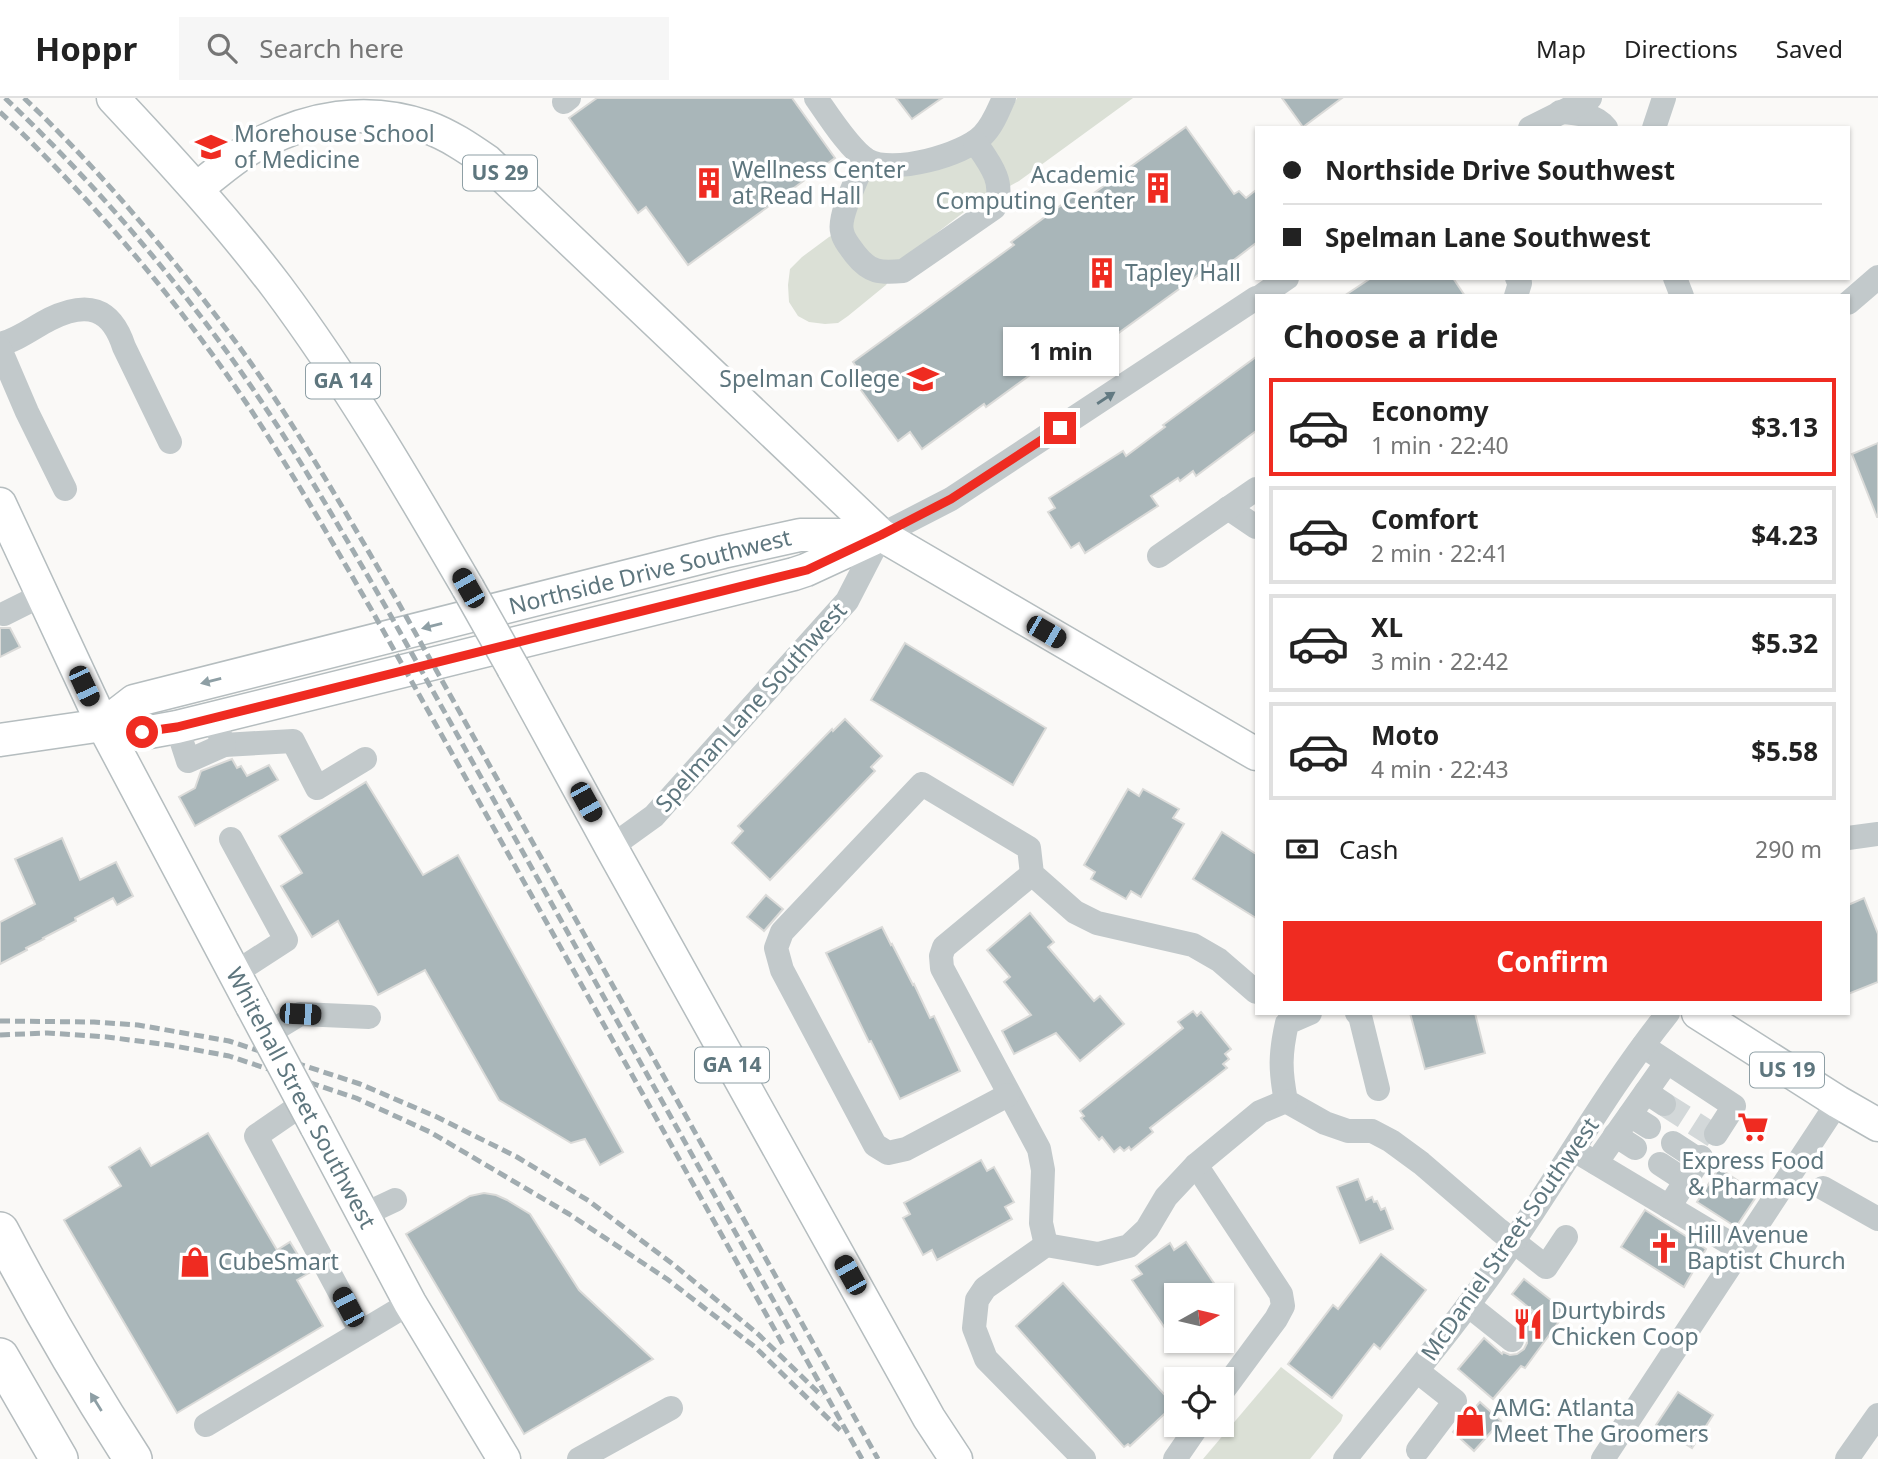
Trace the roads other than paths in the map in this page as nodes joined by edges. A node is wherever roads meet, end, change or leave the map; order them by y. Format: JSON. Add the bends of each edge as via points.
{"nodes":[{"id":1,"x":113,"y":98,"type":"edge"},
{"id":2,"x":816,"y":98,"type":"edge"},
{"id":3,"x":1004,"y":98,"type":"edge"},
{"id":4,"x":1590,"y":98,"type":"edge"},
{"id":5,"x":1664,"y":98,"type":"edge"},
{"id":6,"x":363,"y":107,"type":"edge"},
{"id":7,"x":1560,"y":112,"type":"junction"},
{"id":8,"x":1534,"y":126,"type":"edge"},
{"id":9,"x":1605,"y":126,"type":"edge"},
{"id":10,"x":1655,"y":126,"type":"edge"},
{"id":11,"x":975,"y":142,"type":"junction"},
{"id":12,"x":865,"y":159,"type":"junction"},
{"id":13,"x":197,"y":188,"type":"junction"},
{"id":14,"x":1878,"y":277,"type":"edge"},
{"id":15,"x":1284,"y":280,"type":"edge"},
{"id":16,"x":1263,"y":294,"type":"edge"},
{"id":17,"x":1255,"y":300,"type":"edge"},
{"id":18,"x":1850,"y":301,"type":"edge"},
{"id":19,"x":0,"y":344,"type":"edge"},
{"id":20,"x":0,"y":349,"type":"edge"},
{"id":21,"x":170,"y":442,"type":"dead end"},
{"id":22,"x":65,"y":489,"type":"dead end"},
{"id":23,"x":1255,"y":489,"type":"edge"},
{"id":24,"x":0,"y":504,"type":"edge"},
{"id":25,"x":1228,"y":508,"type":"junction"},
{"id":26,"x":1255,"y":526,"type":"edge"},
{"id":27,"x":881,"y":535,"type":"junction"},
{"id":28,"x":1159,"y":556,"type":"dead end"},
{"id":29,"x":43,"y":596,"type":"junction"},
{"id":30,"x":4,"y":614,"type":"dead end"},
{"id":31,"x":103,"y":725,"type":"junction"},
{"id":32,"x":218,"y":732,"type":"junction"},
{"id":33,"x":0,"y":740,"type":"edge"},
{"id":34,"x":1255,"y":753,"type":"edge"},
{"id":35,"x":365,"y":759,"type":"dead end"},
{"id":36,"x":1878,"y":834,"type":"edge"},
{"id":37,"x":1850,"y":838,"type":"edge"},
{"id":38,"x":232,"y":839,"type":"dead end"},
{"id":39,"x":611,"y":847,"type":"junction"},
{"id":40,"x":1032,"y":874,"type":"junction"},
{"id":41,"x":234,"y":973,"type":"junction"},
{"id":42,"x":1255,"y":991,"type":"edge"},
{"id":43,"x":1359,"y":1015,"type":"edge"},
{"id":44,"x":1666,"y":1015,"type":"edge"},
{"id":45,"x":1701,"y":1015,"type":"edge"},
{"id":46,"x":369,"y":1017,"type":"dead end"},
{"id":47,"x":1282,"y":1018,"type":"edge"},
{"id":48,"x":267,"y":1034,"type":"junction"},
{"id":49,"x":1643,"y":1046,"type":"junction"},
{"id":50,"x":1667,"y":1062,"type":"junction"},
{"id":51,"x":1378,"y":1089,"type":"dead end"},
{"id":52,"x":1009,"y":1095,"type":"junction"},
{"id":53,"x":1286,"y":1101,"type":"junction"},
{"id":54,"x":1838,"y":1102,"type":"junction"},
{"id":55,"x":310,"y":1115,"type":"junction"},
{"id":56,"x":1878,"y":1125,"type":"edge"},
{"id":57,"x":1716,"y":1134,"type":"dead end"},
{"id":58,"x":1674,"y":1143,"type":"dead end"},
{"id":59,"x":1574,"y":1150,"type":"junction"},
{"id":60,"x":1596,"y":1163,"type":"junction"},
{"id":61,"x":1660,"y":1164,"type":"dead end"},
{"id":62,"x":1196,"y":1166,"type":"junction"},
{"id":63,"x":1686,"y":1181,"type":"junction"},
{"id":64,"x":1823,"y":1188,"type":"dead end"},
{"id":65,"x":395,"y":1200,"type":"dead end"},
{"id":66,"x":1669,"y":1207,"type":"junction"},
{"id":67,"x":363,"y":1215,"type":"junction"},
{"id":68,"x":1878,"y":1219,"type":"edge"},
{"id":69,"x":0,"y":1231,"type":"edge"},
{"id":70,"x":1566,"y":1237,"type":"dead end"},
{"id":71,"x":1514,"y":1241,"type":"junction"},
{"id":72,"x":1046,"y":1245,"type":"junction"},
{"id":73,"x":1741,"y":1250,"type":"junction"},
{"id":74,"x":410,"y":1303,"type":"junction"},
{"id":75,"x":1468,"y":1306,"type":"junction"},
{"id":76,"x":361,"y":1332,"type":"junction"},
{"id":77,"x":1512,"y":1340,"type":"dead end"},
{"id":78,"x":0,"y":1357,"type":"edge"},
{"id":79,"x":1417,"y":1371,"type":"junction"},
{"id":80,"x":1234,"y":1376,"type":"edge"},
{"id":81,"x":671,"y":1408,"type":"dead end"},
{"id":82,"x":1878,"y":1415,"type":"edge"},
{"id":83,"x":206,"y":1424,"type":"dead end"},
{"id":84,"x":1190,"y":1437,"type":"edge"},
{"id":85,"x":1418,"y":1450,"type":"dead end"},
{"id":86,"x":59,"y":1459,"type":"edge"},
{"id":87,"x":133,"y":1459,"type":"edge"},
{"id":88,"x":504,"y":1459,"type":"edge"},
{"id":89,"x":579,"y":1459,"type":"edge"},
{"id":90,"x":956,"y":1459,"type":"edge"},
{"id":91,"x":1084,"y":1459,"type":"edge"},
{"id":92,"x":1175,"y":1459,"type":"edge"},
{"id":93,"x":1345,"y":1459,"type":"edge"},
{"id":94,"x":1603,"y":1459,"type":"edge"},
{"id":95,"x":1847,"y":1459,"type":"edge"}],
"edges":[{"from":1,"to":13,"type":"main road"},
{"from":2,"to":12,"type":"street"},
{"from":3,"to":11,"type":"street","via":[[996,117]]},
{"from":4,"to":7,"type":"street"},
{"from":5,"to":10,"type":"street"},
{"from":6,"to":13,"type":"main road","number":"US 29","via":[[279,133]]},
{"from":6,"to":27,"type":"main road","number":"US 29","via":[[428,127],[487,161]]},
{"from":7,"to":8,"type":"street"},
{"from":7,"to":9,"type":"street","via":[[1589,116]]},
{"from":11,"to":12,"type":"street","via":[[935,159],[908,164],[884,166]]},
{"from":11,"to":12,"type":"street","via":[[993,167],[998,201],[903,271],[867,268],[842,233],[843,215]]},
{"from":13,"to":39,"type":"main road","number":"GA 14","bridge":true,"via":[[346,384],[468,588]]},
{"from":14,"to":18,"type":"street"},
{"from":15,"to":16,"type":"street"},
{"from":27,"to":17,"type":"street","one_way":true,"via":[[951,499]]},
{"from":19,"to":21,"type":"street","via":[[70,312],[91,309],[107,316]]},
{"from":20,"to":22,"type":"street"},
{"from":23,"to":25,"type":"street"},
{"from":24,"to":29,"type":"main road","name":"Whitehall Street Southwest"},
{"from":25,"to":26,"type":"street"},
{"from":25,"to":28,"type":"street"},
{"from":27,"to":31,"type":"main road","name":"Northside Drive Southwest","one_way":true,"via":[[800,535],[723,552],[134,701]]},
{"from":27,"to":32,"type":"main road","name":"Northside Drive Southwest","via":[[794,574]]},
{"from":27,"to":34,"type":"main road"},
{"from":27,"to":39,"type":"street","name":"Spelman Lane Southwest","via":[[846,601],[654,816]]},
{"from":29,"to":30,"type":"street"},
{"from":29,"to":31,"type":"main road","name":"Whitehall Street Southwest"},
{"from":31,"to":32,"type":"main road","name":"Northside Drive Southwest","via":[[144,733],[177,727]]},
{"from":31,"to":33,"type":"main road","name":"Northside Drive Southwest"},
{"from":31,"to":41,"type":"main road","name":"Whitehall Street Southwest"},
{"from":32,"to":35,"type":"street","via":[[293,741],[317,788]]},
{"from":36,"to":37,"type":"street"},
{"from":38,"to":41,"type":"street","via":[[286,940]]},
{"from":39,"to":90,"type":"main road","number":"GA 14"},
{"from":40,"to":42,"type":"street","via":[[1075,912],[1097,923],[1192,946],[1219,960]]},
{"from":40,"to":52,"type":"street","via":[[944,947],[941,956],[942,968]]},
{"from":40,"to":52,"type":"street","via":[[1029,848],[922,784],[782,932],[776,948],[782,970],[875,1145],[888,1153],[906,1149]]},
{"from":41,"to":48,"type":"main road","name":"Whitehall Street Southwest","bridge":true},
{"from":43,"to":51,"type":"street"},
{"from":44,"to":49,"type":"street","name":"McDaniel Street Southwest"},
{"from":45,"to":54,"type":"main road","number":"US 19"},
{"from":46,"to":48,"type":"street","via":[[300,1014]]},
{"from":47,"to":53,"type":"street","via":[[1281,1074]]},
{"from":48,"to":55,"type":"main road","name":"Whitehall Street Southwest","bridge":true},
{"from":49,"to":50,"type":"street"},
{"from":49,"to":59,"type":"street","name":"McDaniel Street Southwest"},
{"from":50,"to":57,"type":"street","via":[[1734,1106]]},
{"from":50,"to":60,"type":"street","via":[[1655,1098],[1625,1142]]},
{"from":52,"to":72,"type":"street","via":[[1039,1149]]},
{"from":53,"to":62,"type":"street","via":[[1260,1112]]},
{"from":53,"to":71,"type":"street","via":[[1325,1123],[1348,1131],[1372,1131],[1391,1142]]},
{"from":54,"to":56,"type":"main road","number":"US 19"},
{"from":54,"to":73,"type":"street"},
{"from":55,"to":67,"type":"main road","name":"Whitehall Street Southwest"},
{"from":55,"to":76,"type":"street","via":[[256,1136]]},
{"from":58,"to":63,"type":"street","via":[[1700,1158]]},
{"from":59,"to":60,"type":"street"},
{"from":59,"to":71,"type":"street","name":"McDaniel Street Southwest"},
{"from":60,"to":66,"type":"street"},
{"from":61,"to":63,"type":"street"},
{"from":62,"to":72,"type":"street","via":[[1129,1246],[1098,1254]]},
{"from":62,"to":80,"type":"street","via":[[1281,1294],[1283,1306],[1276,1319]]},
{"from":63,"to":66,"type":"street"},
{"from":64,"to":68,"type":"street"},
{"from":65,"to":67,"type":"street"},
{"from":66,"to":73,"type":"street"},
{"from":67,"to":74,"type":"main road","name":"Whitehall Street Southwest"},
{"from":87,"to":69,"type":"highway","one_way":true,"via":[[95,1402]]},
{"from":70,"to":71,"type":"street","via":[[1546,1267]]},
{"from":71,"to":75,"type":"street","name":"McDaniel Street Southwest"},
{"from":72,"to":91,"type":"street","via":[[985,1287],[977,1300],[974,1328],[986,1359]]},
{"from":73,"to":94,"type":"street"},
{"from":74,"to":76,"type":"street"},
{"from":74,"to":88,"type":"main road","name":"Whitehall Street Southwest"},
{"from":75,"to":77,"type":"street"},
{"from":75,"to":79,"type":"street","name":"McDaniel Street Southwest"},
{"from":76,"to":83,"type":"street"},
{"from":78,"to":86,"type":"highway"},
{"from":79,"to":85,"type":"street","via":[[1455,1401]]},
{"from":79,"to":93,"type":"street","name":"McDaniel Street Southwest"},
{"from":81,"to":89,"type":"street"},
{"from":82,"to":95,"type":"street"},
{"from":84,"to":92,"type":"street"}]}
